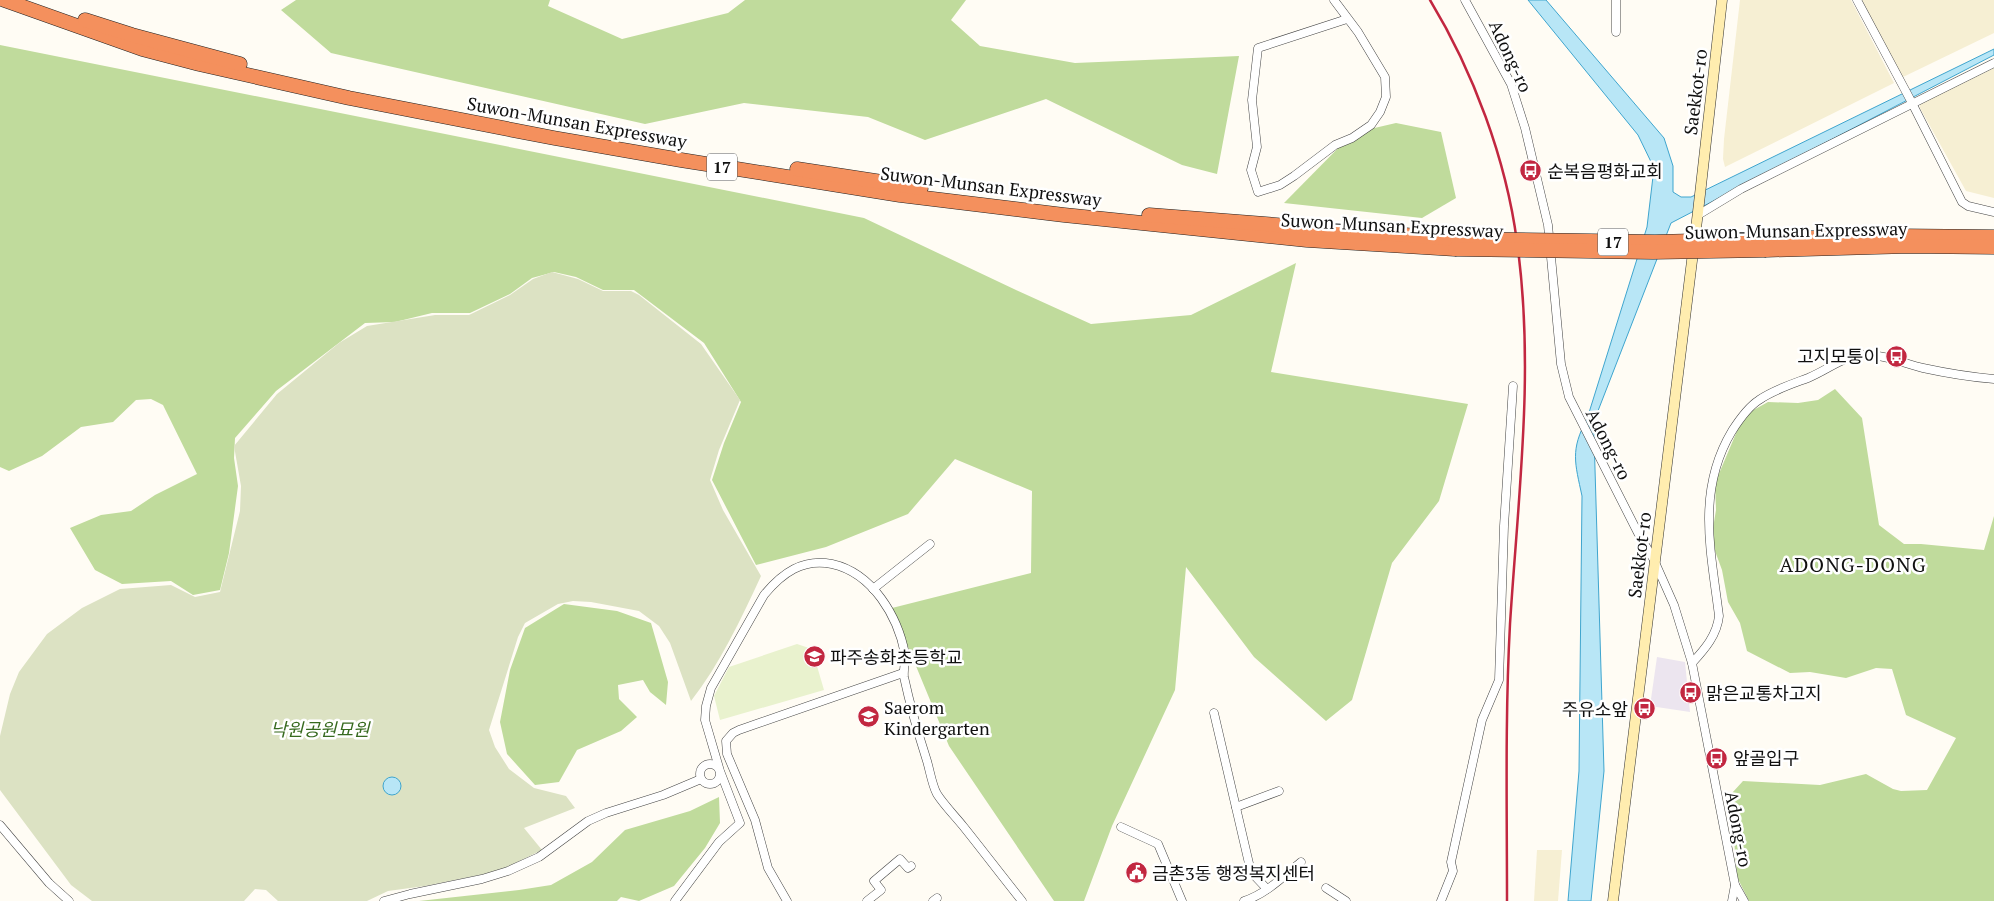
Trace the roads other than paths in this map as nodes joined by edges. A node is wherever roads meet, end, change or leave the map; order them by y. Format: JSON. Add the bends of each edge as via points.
{"nodes":[{"id":1,"x":4,"y":0,"type":"edge"},
{"id":2,"x":28,"y":0,"type":"edge"},
{"id":3,"x":1334,"y":0,"type":"edge"},
{"id":4,"x":1465,"y":0,"type":"edge"},
{"id":5,"x":1616,"y":0,"type":"edge"},
{"id":6,"x":1722,"y":0,"type":"edge"},
{"id":7,"x":1857,"y":0,"type":"edge"},
{"id":8,"x":1347,"y":19,"type":"junction"},
{"id":9,"x":1616,"y":32,"type":"dead end"},
{"id":10,"x":1994,"y":63,"type":"edge"},
{"id":11,"x":1912,"y":102,"type":"junction"},
{"id":12,"x":1994,"y":212,"type":"edge"},
{"id":13,"x":1698,"y":214,"type":"junction"},
{"id":14,"x":1994,"y":237,"type":"edge"},
{"id":15,"x":1456,"y":244,"type":"junction"},
{"id":16,"x":1767,"y":244,"type":"junction"},
{"id":17,"x":1994,"y":247,"type":"edge"},
{"id":18,"x":1994,"y":379,"type":"edge"},
{"id":19,"x":1513,"y":386,"type":"dead end"},
{"id":20,"x":930,"y":544,"type":"dead end"},
{"id":21,"x":1654,"y":560,"type":"junction"},
{"id":22,"x":873,"y":589,"type":"junction"},
{"id":23,"x":1692,"y":663,"type":"junction"},
{"id":24,"x":903,"y":674,"type":"junction"},
{"id":25,"x":1214,"y":713,"type":"dead end"},
{"id":26,"x":720,"y":771,"type":"junction"},
{"id":27,"x":701,"y":779,"type":"junction"},
{"id":28,"x":1280,"y":791,"type":"dead end"},
{"id":29,"x":1236,"y":807,"type":"junction"},
{"id":30,"x":754,"y":820,"type":"junction"},
{"id":31,"x":740,"y":823,"type":"junction"},
{"id":32,"x":0,"y":825,"type":"edge"},
{"id":33,"x":1121,"y":827,"type":"dead end"},
{"id":34,"x":1301,"y":862,"type":"dead end"},
{"id":35,"x":911,"y":866,"type":"dead end"},
{"id":36,"x":1734,"y":885,"type":"junction"},
{"id":37,"x":1326,"y":888,"type":"dead end"},
{"id":38,"x":1266,"y":889,"type":"junction"},
{"id":39,"x":69,"y":901,"type":"edge"},
{"id":40,"x":384,"y":901,"type":"edge"},
{"id":41,"x":675,"y":901,"type":"edge"},
{"id":42,"x":787,"y":901,"type":"edge"},
{"id":43,"x":867,"y":901,"type":"edge"},
{"id":44,"x":1022,"y":901,"type":"edge"},
{"id":45,"x":1182,"y":901,"type":"edge"},
{"id":46,"x":1244,"y":901,"type":"edge"},
{"id":47,"x":1346,"y":901,"type":"edge"},
{"id":48,"x":1441,"y":901,"type":"edge"},
{"id":49,"x":1613,"y":901,"type":"edge"},
{"id":50,"x":1732,"y":901,"type":"edge"},
{"id":51,"x":1744,"y":901,"type":"edge"}],
"edges":[{"from":1,"to":15,"type":"highway","name":"Suwon-Munsan Expressway","number":"17","via":[[133,46],[199,64],[359,100],[681,160],[890,194],[1073,216],[1298,240]]},
{"from":2,"to":15,"type":"highway","name":"Suwon-Munsan Expressway","number":"17","via":[[132,35],[254,68],[460,111],[692,154],[969,195]]},
{"from":3,"to":8,"type":"street"},
{"from":4,"to":21,"type":"street","name":"Adong-ro","via":[[1510,84],[1525,128],[1548,225],[1561,364],[1569,397]]},
{"from":5,"to":9,"type":"street"},
{"from":6,"to":13,"type":"street","name":"Saekkot-ro"},
{"from":7,"to":11,"type":"street"},
{"from":8,"to":8,"type":"street","via":[[1258,48],[1252,100],[1257,147],[1251,170],[1258,192],[1280,185],[1335,145],[1352,138],[1371,125],[1380,112],[1386,97],[1385,77]]},
{"from":10,"to":11,"type":"street"},
{"from":11,"to":12,"type":"street","via":[[1962,202]]},
{"from":11,"to":13,"type":"street"},
{"from":13,"to":21,"type":"street","name":"Saekkot-ro"},
{"from":14,"to":16,"type":"highway","name":"Suwon-Munsan Expressway","number":"17","via":[[1898,236]]},
{"from":15,"to":16,"type":"highway","name":"Suwon-Munsan Expressway","number":"17","bridge":true},
{"from":16,"to":17,"type":"highway","name":"Suwon-Munsan Expressway","number":"17"},
{"from":18,"to":23,"type":"street","via":[[1952,374],[1871,355],[1852,356],[1759,400],[1748,410],[1732,430],[1711,481],[1709,529],[1718,626],[1706,648]]},
{"from":19,"to":48,"type":"street","via":[[1498,680],[1482,720],[1451,862],[1453,871]]},
{"from":20,"to":22,"type":"street"},
{"from":21,"to":23,"type":"street","name":"Adong-ro","via":[[1674,604]]},
{"from":21,"to":49,"type":"street","name":"Saekkot-ro"},
{"from":22,"to":24,"type":"street","via":[[892,615],[900,633],[905,657]]},
{"from":22,"to":26,"type":"street","via":[[848,569],[814,562],[793,569],[775,581],[764,594],[710,688],[705,720]]},
{"from":23,"to":36,"type":"street","name":"Adong-ro"},
{"from":24,"to":30,"type":"street","via":[[733,732],[726,741],[727,754]]},
{"from":24,"to":44,"type":"street","via":[[936,793]]},
{"from":25,"to":29,"type":"street"},
{"from":26,"to":27,"type":"street","via":[[720,778],[714,784],[707,784]]},
{"from":26,"to":27,"type":"street","via":[[713,764],[706,765],[701,769]]},
{"from":26,"to":31,"type":"street"},
{"from":27,"to":40,"type":"street","via":[[606,813],[539,857],[503,873]]},
{"from":28,"to":29,"type":"street"},
{"from":29,"to":38,"type":"street","via":[[1251,872]]},
{"from":30,"to":31,"type":"street"},
{"from":30,"to":42,"type":"street","via":[[768,868]]},
{"from":31,"to":41,"type":"street","via":[[719,842]]},
{"from":32,"to":39,"type":"street","via":[[49,883]]},
{"from":33,"to":45,"type":"street","via":[[1158,844]]},
{"from":34,"to":38,"type":"street"},
{"from":35,"to":43,"type":"street","via":[[908,868],[900,859],[874,881],[881,890]]},
{"from":36,"to":50,"type":"street","name":"Adong-ro"},
{"from":36,"to":51,"type":"street"},
{"from":37,"to":47,"type":"street"},
{"from":38,"to":46,"type":"street"}]}
